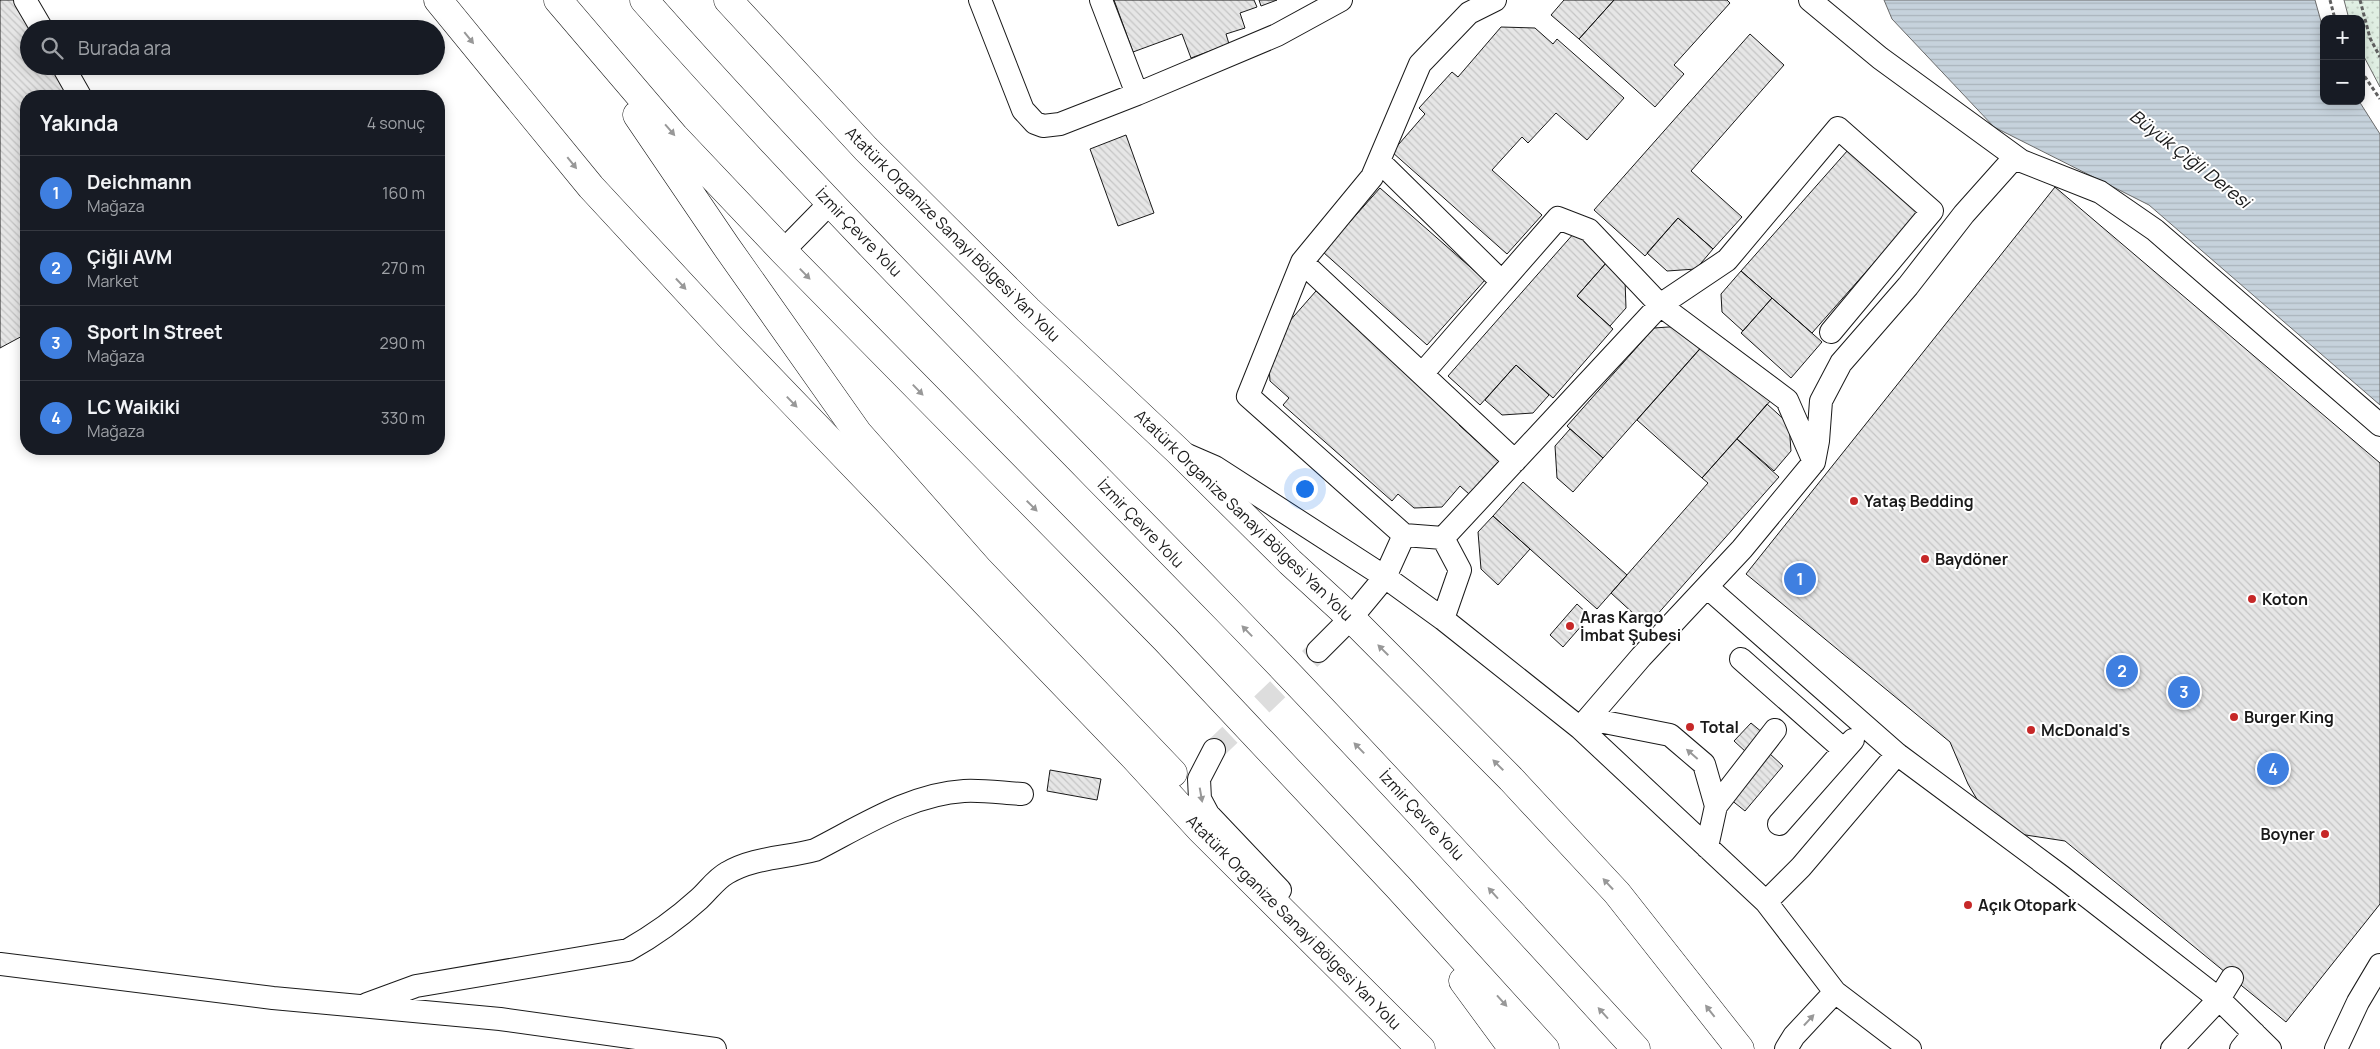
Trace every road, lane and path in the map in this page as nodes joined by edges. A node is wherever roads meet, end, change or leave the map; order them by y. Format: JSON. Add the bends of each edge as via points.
{"nodes":[{"id":1,"x":25,"y":0,"type":"edge"},
{"id":2,"x":438,"y":0,"type":"edge"},
{"id":3,"x":644,"y":0,"type":"edge"},
{"id":4,"x":728,"y":0,"type":"edge"},
{"id":5,"x":751,"y":0,"type":"edge"},
{"id":6,"x":980,"y":0,"type":"edge"},
{"id":7,"x":1101,"y":0,"type":"edge"},
{"id":8,"x":1341,"y":0,"type":"edge"},
{"id":9,"x":1495,"y":0,"type":"edge"},
{"id":10,"x":1810,"y":0,"type":"edge"},
{"id":11,"x":2330,"y":0,"type":"edge"},
{"id":12,"x":2360,"y":0,"type":"edge"},
{"id":13,"x":563,"y":6,"type":"edge"},
{"id":14,"x":2333,"y":15,"type":"edge"},
{"id":15,"x":37,"y":20,"type":"edge"},
{"id":16,"x":2378,"y":48,"type":"edge"},
{"id":17,"x":2380,"y":57,"type":"edge"},
{"id":18,"x":792,"y":70,"type":"junction"},
{"id":19,"x":68,"y":75,"type":"edge"},
{"id":20,"x":2365,"y":77,"type":"edge"},
{"id":21,"x":77,"y":90,"type":"edge"},
{"id":22,"x":1137,"y":94,"type":"junction"},
{"id":23,"x":2380,"y":99,"type":"edge"},
{"id":24,"x":2020,"y":160,"type":"junction"},
{"id":25,"x":1379,"y":161,"type":"junction"},
{"id":26,"x":831,"y":202,"type":"junction"},
{"id":27,"x":782,"y":251,"type":"junction"},
{"id":28,"x":1302,"y":262,"type":"junction"},
{"id":29,"x":1502,"y":282,"type":"junction"},
{"id":30,"x":1660,"y":305,"type":"junction"},
{"id":31,"x":1831,"y":332,"type":"dead end"},
{"id":32,"x":1422,"y":374,"type":"junction"},
{"id":33,"x":2380,"y":425,"type":"edge"},
{"id":34,"x":1178,"y":451,"type":"junction"},
{"id":35,"x":1515,"y":461,"type":"junction"},
{"id":36,"x":1814,"y":462,"type":"junction"},
{"id":37,"x":1404,"y":535,"type":"junction"},
{"id":38,"x":1443,"y":538,"type":"junction"},
{"id":39,"x":1385,"y":577,"type":"junction"},
{"id":40,"x":1707,"y":587,"type":"junction"},
{"id":41,"x":1351,"y":618,"type":"junction"},
{"id":42,"x":1443,"y":620,"type":"junction"},
{"id":43,"x":1318,"y":651,"type":"tunnel mouth"},
{"id":44,"x":1740,"y":659,"type":"dead end"},
{"id":45,"x":1827,"y":692,"type":"junction"},
{"id":46,"x":1805,"y":716,"type":"junction"},
{"id":47,"x":1585,"y":724,"type":"junction"},
{"id":48,"x":1866,"y":726,"type":"junction"},
{"id":49,"x":1775,"y":730,"type":"dead end"},
{"id":50,"x":1214,"y":750,"type":"tunnel mouth"},
{"id":51,"x":1844,"y":750,"type":"junction"},
{"id":52,"x":1897,"y":754,"type":"junction"},
{"id":53,"x":1173,"y":773,"type":"dead end"},
{"id":54,"x":1022,"y":794,"type":"dead end"},
{"id":55,"x":1716,"y":806,"type":"junction"},
{"id":56,"x":1779,"y":824,"type":"dead end"},
{"id":57,"x":1707,"y":847,"type":"junction"},
{"id":58,"x":1398,"y":887,"type":"junction"},
{"id":59,"x":1766,"y":902,"type":"junction"},
{"id":60,"x":0,"y":964,"type":"edge"},
{"id":61,"x":2380,"y":966,"type":"edge"},
{"id":62,"x":2232,"y":978,"type":"dead end"},
{"id":63,"x":1835,"y":992,"type":"junction"},
{"id":64,"x":2219,"y":999,"type":"junction"},
{"id":65,"x":362,"y":1006,"type":"junction"},
{"id":66,"x":2247,"y":1041,"type":"edge"},
{"id":67,"x":1415,"y":1043,"type":"edge"},
{"id":68,"x":715,"y":1049,"type":"edge"},
{"id":69,"x":1513,"y":1049,"type":"edge"},
{"id":70,"x":1545,"y":1049,"type":"edge"},
{"id":71,"x":1636,"y":1049,"type":"edge"},
{"id":72,"x":1740,"y":1049,"type":"edge"},
{"id":73,"x":1786,"y":1049,"type":"edge"},
{"id":74,"x":1910,"y":1049,"type":"edge"},
{"id":75,"x":2172,"y":1049,"type":"edge"},
{"id":76,"x":2270,"y":1049,"type":"edge"},
{"id":77,"x":2336,"y":1049,"type":"edge"}],
"edges":[{"from":1,"to":15,"type":"street"},
{"from":2,"to":67,"type":"main road","name":"Atatürk Organize Sanayi Bölgesi Yan Yolu","one_way":true,"via":[[591,187],[732,339],[1200,829]]},
{"from":3,"to":26,"type":"main road","name":"İzmir Çevre Yolu","via":[[722,88]]},
{"from":4,"to":18,"type":"main road","name":"Atatürk Organize Sanayi Bölgesi Yan Yolu"},
{"from":5,"to":18,"type":"main road"},
{"from":6,"to":22,"type":"street","via":[[1023,110],[1035,123],[1052,126]]},
{"from":7,"to":22,"type":"street"},
{"from":8,"to":22,"type":"street","via":[[1277,35]]},
{"from":9,"to":25,"type":"street","via":[[1469,13],[1420,64]]},
{"from":10,"to":24,"type":"street","via":[[1880,58]]},
{"from":11,"to":14,"type":"path"},
{"from":12,"to":16,"type":"path"},
{"from":13,"to":27,"type":"main road","one_way":true,"via":[[675,136]]},
{"from":13,"to":53,"type":"main road","via":[[726,246],[858,432],[979,570]]},
{"from":16,"to":17,"type":"path"},
{"from":18,"to":34,"type":"main road","name":"Atatürk Organize Sanayi Bölgesi Yan Yolu","via":[[866,149],[1028,310]]},
{"from":19,"to":21,"type":"street"},
{"from":20,"to":23,"type":"path"},
{"from":24,"to":33,"type":"street","via":[[2100,192],[2155,230]]},
{"from":24,"to":36,"type":"street","via":[[2014,158],[1841,362],[1821,400]]},
{"from":25,"to":28,"type":"street","via":[[1372,177]]},
{"from":25,"to":29,"type":"street"},
{"from":26,"to":27,"type":"street"},
{"from":71,"to":26,"type":"main road","name":"İzmir Çevre Yolu","one_way":true,"via":[[1413,805]]},
{"from":27,"to":58,"type":"main road","one_way":true,"via":[[1165,639]]},
{"from":28,"to":32,"type":"street"},
{"from":28,"to":37,"type":"street","via":[[1248,396]]},
{"from":29,"to":30,"type":"street","via":[[1558,218],[1589,230]]},
{"from":29,"to":32,"type":"street"},
{"from":30,"to":31,"type":"street","via":[[1727,260],[1838,128],[1932,211]]},
{"from":30,"to":35,"type":"street"},
{"from":30,"to":36,"type":"street","via":[[1787,400]]},
{"from":32,"to":35,"type":"street"},
{"from":34,"to":39,"type":"street","via":[[1215,467]]},
{"from":34,"to":41,"type":"main road","name":"Atatürk Organize Sanayi Bölgesi Yan Yolu"},
{"from":35,"to":38,"type":"street"},
{"from":36,"to":40,"type":"street"},
{"from":37,"to":38,"type":"street"},
{"from":37,"to":39,"type":"street"},
{"from":38,"to":42,"type":"street","via":[[1460,570]]},
{"from":39,"to":41,"type":"street"},
{"from":39,"to":42,"type":"street"},
{"from":40,"to":45,"type":"street"},
{"from":40,"to":47,"type":"street","via":[[1641,657]]},
{"from":41,"to":43,"type":"street"},
{"from":72,"to":41,"type":"main road","name":"Atatürk Organize Sanayi Bölgesi Yan Yolu","one_way":true,"via":[[1617,893],[1511,778]]},
{"from":42,"to":47,"type":"street"},
{"from":44,"to":46,"type":"street"},
{"from":45,"to":46,"type":"street"},
{"from":45,"to":48,"type":"street"},
{"from":46,"to":51,"type":"street"},
{"from":55,"to":47,"type":"street","one_way":true,"via":[[1704,764],[1670,734]]},
{"from":47,"to":57,"type":"street"},
{"from":48,"to":51,"type":"street"},
{"from":48,"to":52,"type":"street"},
{"from":49,"to":55,"type":"street"},
{"from":50,"to":67,"type":"street","one_way":true,"via":[[1199,779],[1200,799],[1208,814],[1347,959]]},
{"from":51,"to":56,"type":"street"},
{"from":52,"to":59,"type":"street","via":[[1801,867]]},
{"from":52,"to":64,"type":"street"},
{"from":54,"to":65,"type":"street","via":[[965,791],[940,795],[907,804],[815,850],[764,858],[726,873],[690,906],[648,939],[628,950],[416,986]]},
{"from":55,"to":57,"type":"street"},
{"from":57,"to":59,"type":"street"},
{"from":58,"to":69,"type":"main road"},
{"from":58,"to":70,"type":"main road","one_way":true},
{"from":59,"to":63,"type":"street"},
{"from":60,"to":65,"type":"street"},
{"from":61,"to":77,"type":"street","via":[[2358,1002]]},
{"from":62,"to":64,"type":"street"},
{"from":73,"to":63,"type":"street","one_way":true},
{"from":63,"to":74,"type":"street"},
{"from":64,"to":66,"type":"street"},
{"from":64,"to":75,"type":"street"},
{"from":65,"to":68,"type":"street","via":[[500,1019]]},
{"from":66,"to":76,"type":"street"}]}
